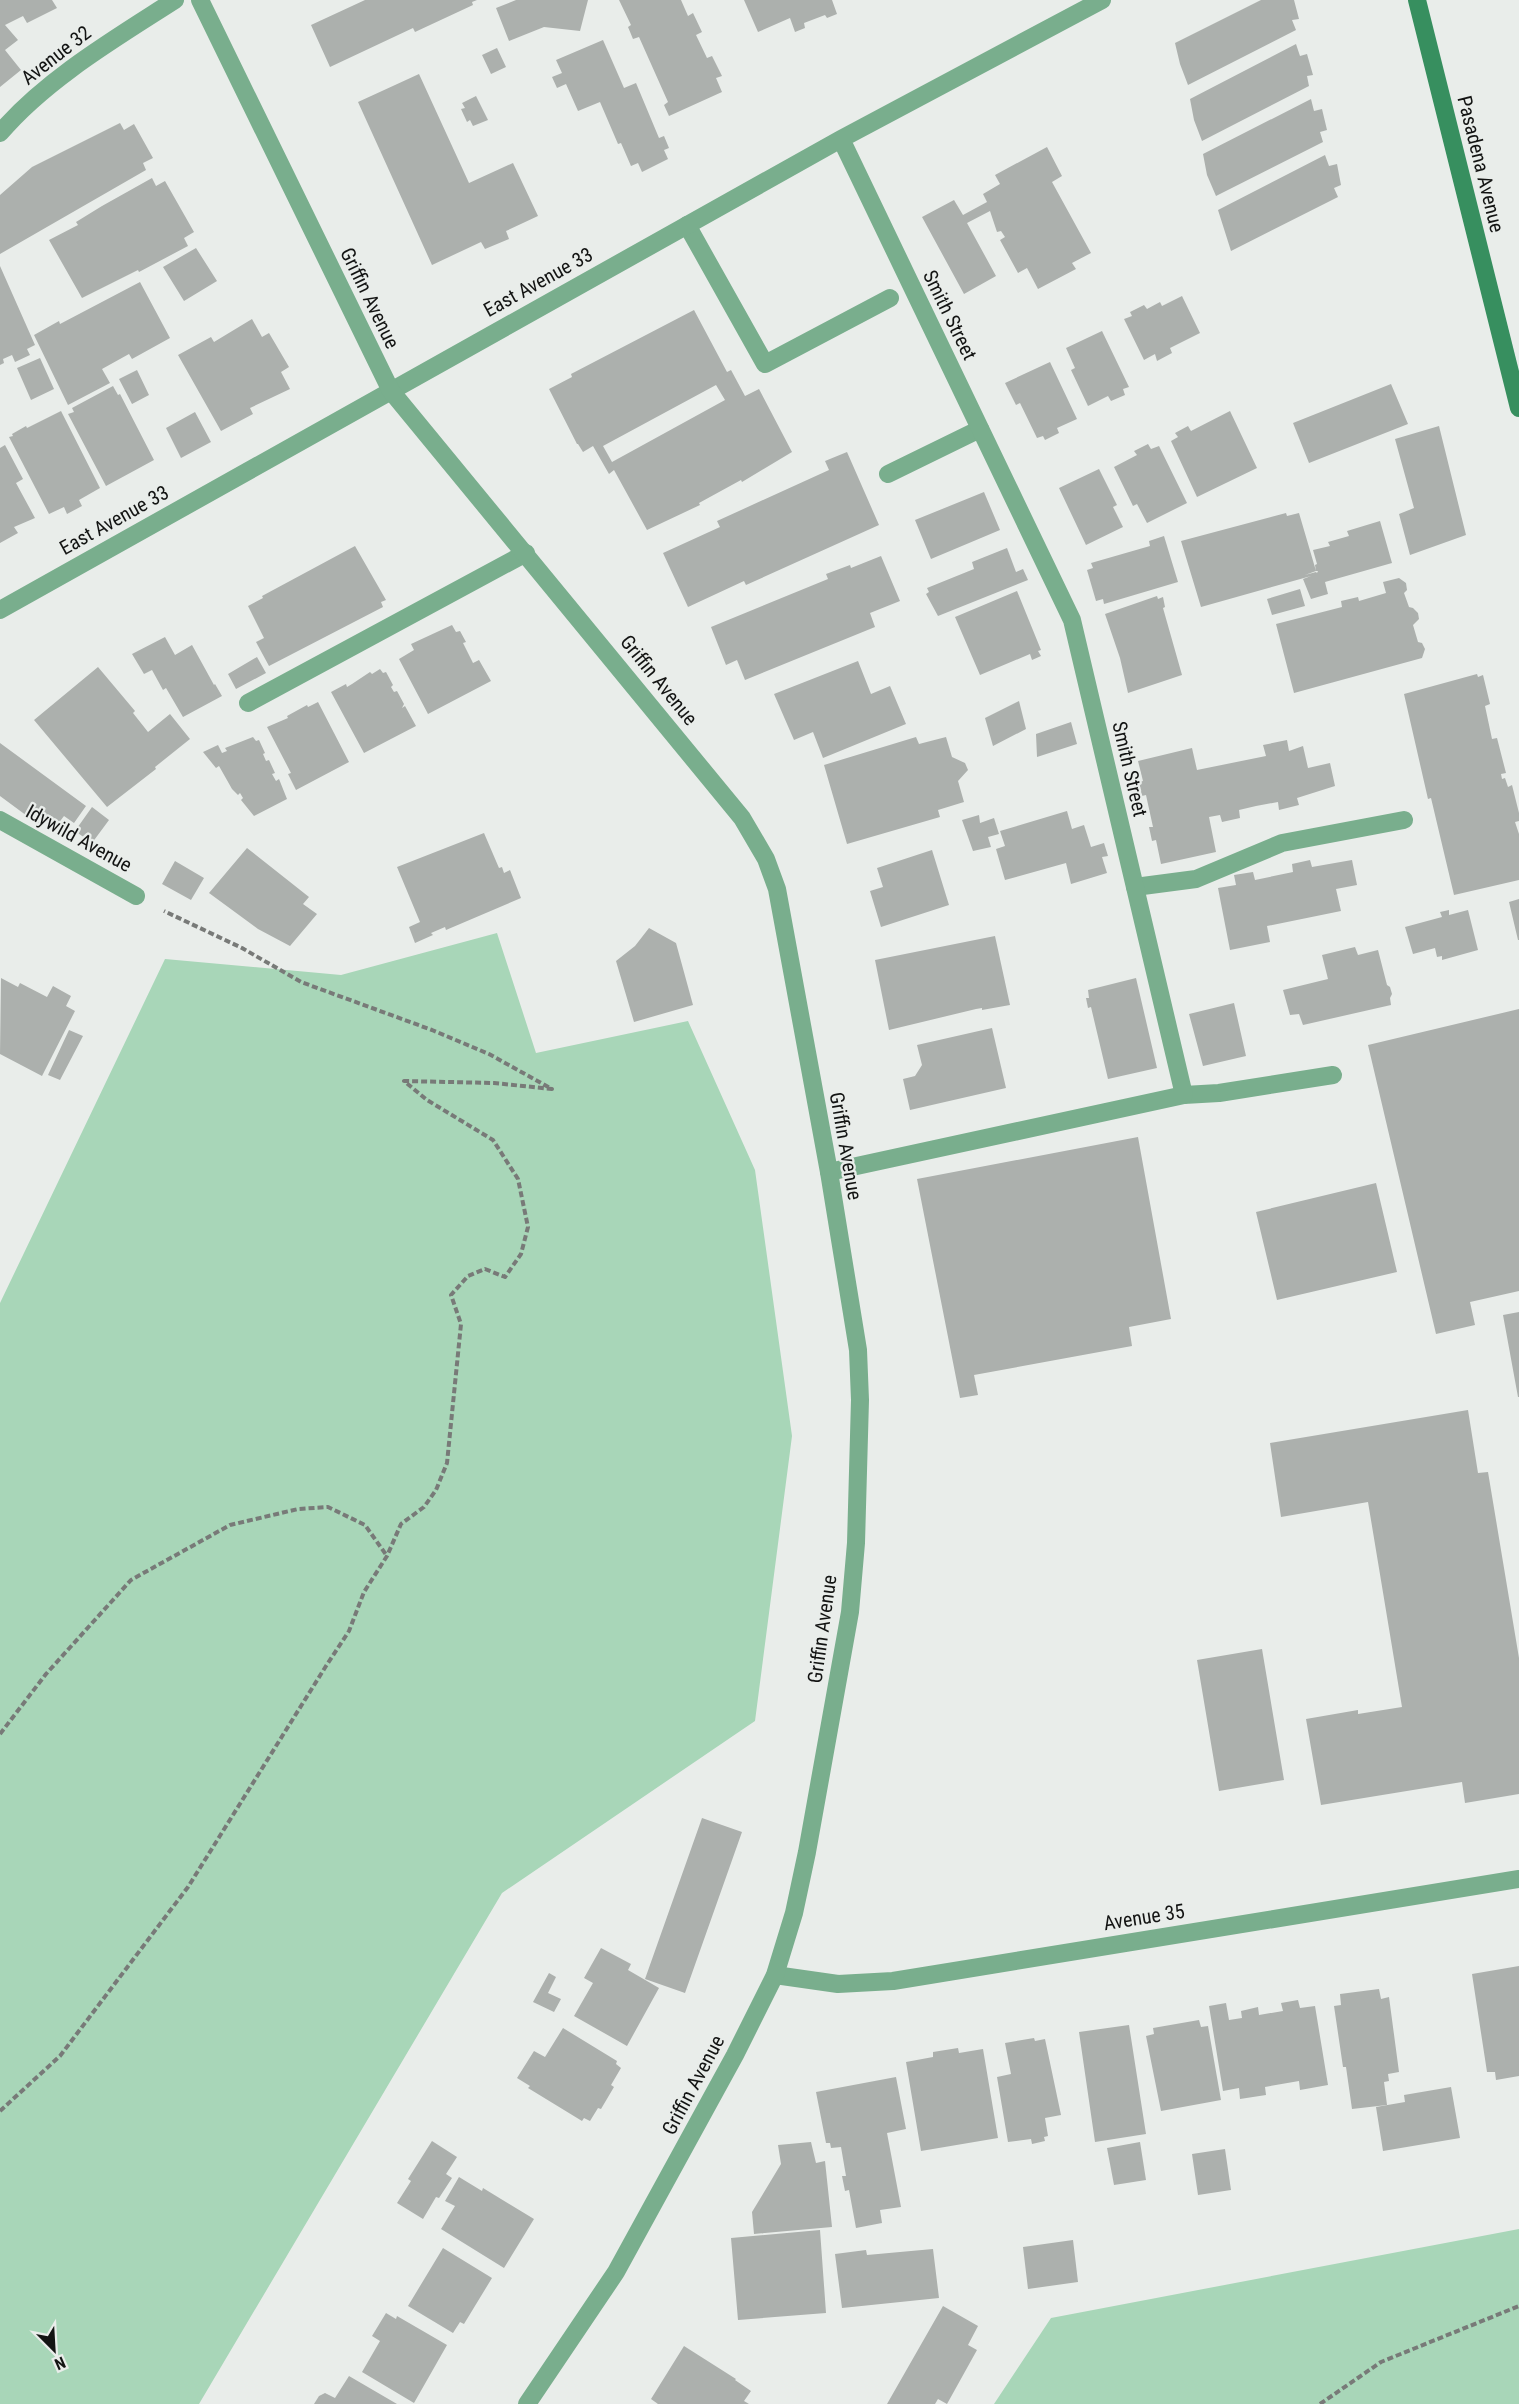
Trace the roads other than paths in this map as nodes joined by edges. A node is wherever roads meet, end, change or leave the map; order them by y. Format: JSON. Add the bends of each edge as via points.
{"nodes":[{"id":1,"x":176,"y":0,"type":"edge"},
{"id":2,"x":200,"y":0,"type":"edge"},
{"id":3,"x":1101,"y":0,"type":"edge"},
{"id":4,"x":1417,"y":0,"type":"edge"},
{"id":5,"x":0,"y":133,"type":"edge"},
{"id":6,"x":841,"y":139,"type":"junction"},
{"id":7,"x":687,"y":225,"type":"junction"},
{"id":8,"x":890,"y":298,"type":"dead end"},
{"id":9,"x":391,"y":391,"type":"junction"},
{"id":10,"x":1519,"y":408,"type":"edge"},
{"id":11,"x":980,"y":429,"type":"junction"},
{"id":12,"x":888,"y":474,"type":"dead end"},
{"id":13,"x":526,"y":553,"type":"junction"},
{"id":14,"x":0,"y":610,"type":"edge"},
{"id":15,"x":248,"y":703,"type":"dead end"},
{"id":16,"x":0,"y":820,"type":"edge"},
{"id":17,"x":1404,"y":820,"type":"dead end"},
{"id":18,"x":1135,"y":887,"type":"junction"},
{"id":19,"x":136,"y":896,"type":"road end"},
{"id":20,"x":1333,"y":1075,"type":"dead end"},
{"id":21,"x":1184,"y":1095,"type":"junction"},
{"id":22,"x":829,"y":1172,"type":"junction"},
{"id":23,"x":1519,"y":1879,"type":"edge"},
{"id":24,"x":775,"y":1975,"type":"junction"},
{"id":25,"x":527,"y":2404,"type":"edge"}],
"edges":[{"from":1,"to":5,"type":"street","name":"Avenue 32","via":[[89,56],[14,116]]},
{"from":2,"to":9,"type":"street","name":"Griffin Avenue"},
{"from":3,"to":6,"type":"street","name":"East Avenue 33"},
{"from":4,"to":10,"type":"main road","name":"Pasadena Avenue"},
{"from":6,"to":7,"type":"street","name":"East Avenue 33"},
{"from":6,"to":11,"type":"street","name":"Smith Street"},
{"from":7,"to":8,"type":"street","via":[[765,364]]},
{"from":7,"to":9,"type":"street","name":"East Avenue 33"},
{"from":9,"to":13,"type":"street","name":"Griffin Avenue"},
{"from":9,"to":14,"type":"street","name":"East Avenue 33"},
{"from":11,"to":12,"type":"street"},
{"from":11,"to":18,"type":"street","name":"Smith Street","via":[[1072,620]]},
{"from":13,"to":15,"type":"street"},
{"from":13,"to":22,"type":"street","name":"Griffin Avenue","via":[[742,818],[766,859],[777,889]]},
{"from":16,"to":19,"type":"street","name":"Idywild Avenue"},
{"from":17,"to":18,"type":"street","via":[[1282,843],[1196,879]]},
{"from":18,"to":21,"type":"street","name":"Smith Street"},
{"from":20,"to":21,"type":"street"},
{"from":21,"to":22,"type":"street"},
{"from":22,"to":24,"type":"street","name":"Griffin Avenue","via":[[858,1350],[856,1543],[850,1612],[807,1852]]},
{"from":23,"to":24,"type":"street","name":"Avenue 35","via":[[893,1981],[838,1984]]},
{"from":24,"to":25,"type":"street","name":"Griffin Avenue","via":[[616,2271]]}]}
